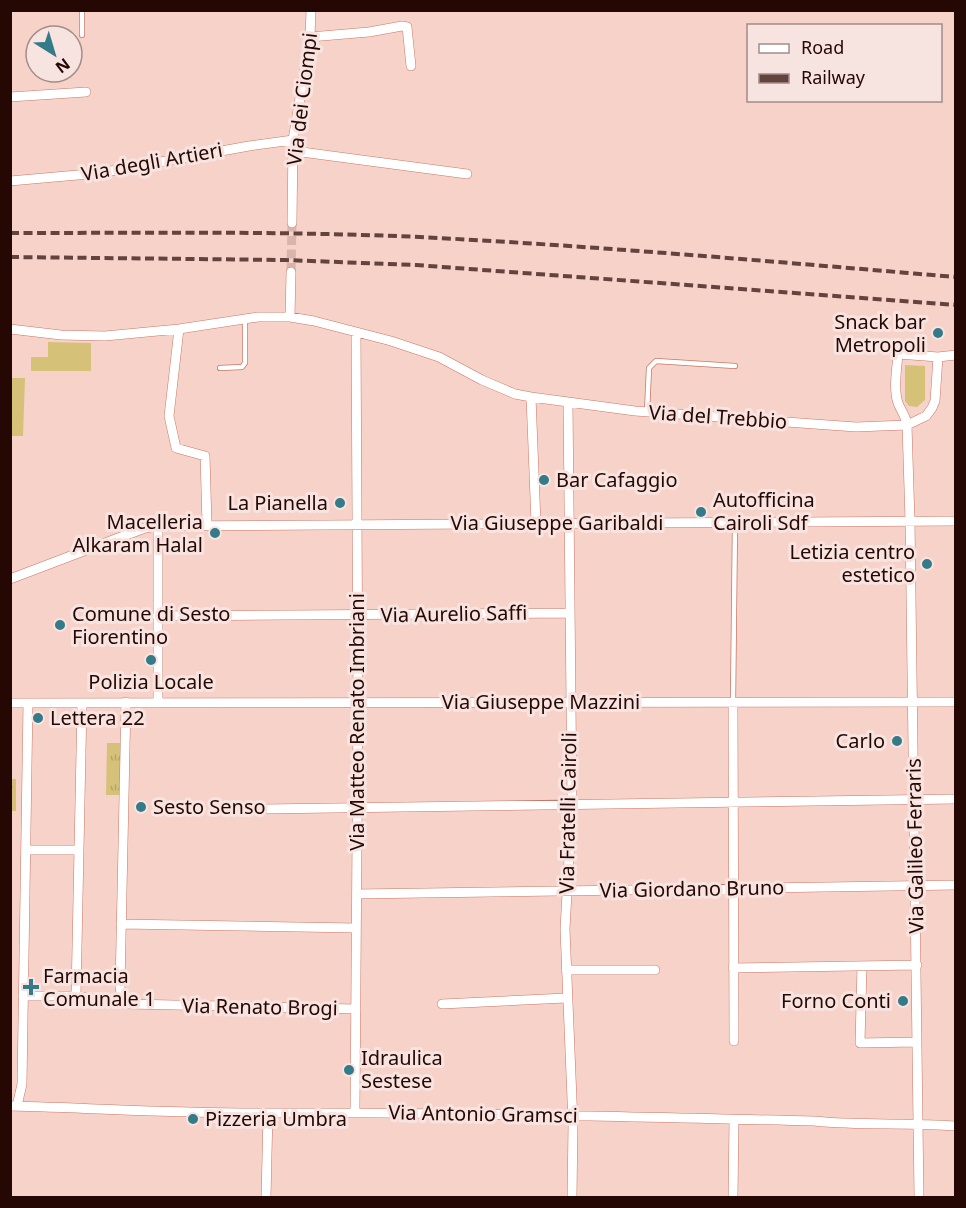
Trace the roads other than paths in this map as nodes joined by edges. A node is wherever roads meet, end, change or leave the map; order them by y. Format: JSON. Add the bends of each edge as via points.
{"nodes":[{"id":1,"x":310,"y":10,"type":"edge"},
{"id":2,"x":310,"y":37,"type":"junction"},
{"id":3,"x":411,"y":66,"type":"dead end"},
{"id":4,"x":86,"y":92,"type":"dead end"},
{"id":5,"x":10,"y":97,"type":"edge"},
{"id":6,"x":293,"y":140,"type":"junction"},
{"id":7,"x":294,"y":152,"type":"junction"},
{"id":8,"x":467,"y":174,"type":"dead end"},
{"id":9,"x":10,"y":181,"type":"edge"},
{"id":10,"x":292,"y":223,"type":"tunnel mouth"},
{"id":11,"x":291,"y":272,"type":"tunnel mouth"},
{"id":12,"x":290,"y":317,"type":"junction"},
{"id":13,"x":245,"y":319,"type":"junction"},
{"id":14,"x":10,"y":329,"type":"edge"},
{"id":15,"x":179,"y":329,"type":"junction"},
{"id":16,"x":356,"y":332,"type":"junction"},
{"id":17,"x":956,"y":355,"type":"edge"},
{"id":18,"x":938,"y":357,"type":"junction"},
{"id":19,"x":735,"y":366,"type":"dead end"},
{"id":20,"x":220,"y":368,"type":"dead end"},
{"id":21,"x":531,"y":397,"type":"junction"},
{"id":22,"x":568,"y":402,"type":"junction"},
{"id":23,"x":647,"y":412,"type":"junction"},
{"id":24,"x":907,"y":425,"type":"junction"},
{"id":25,"x":910,"y":520,"type":"junction"},
{"id":26,"x":956,"y":520,"type":"edge"},
{"id":27,"x":570,"y":522,"type":"junction"},
{"id":28,"x":735,"y":522,"type":"junction"},
{"id":29,"x":536,"y":523,"type":"junction"},
{"id":30,"x":207,"y":524,"type":"junction"},
{"id":31,"x":357,"y":524,"type":"junction"},
{"id":32,"x":158,"y":526,"type":"junction"},
{"id":33,"x":10,"y":579,"type":"edge"},
{"id":34,"x":570,"y":613,"type":"junction"},
{"id":35,"x":357,"y":615,"type":"junction"},
{"id":36,"x":157,"y":616,"type":"junction"},
{"id":37,"x":126,"y":702,"type":"junction"},
{"id":38,"x":358,"y":702,"type":"junction"},
{"id":39,"x":570,"y":702,"type":"junction"},
{"id":40,"x":912,"y":702,"type":"junction"},
{"id":41,"x":956,"y":702,"type":"edge"},
{"id":42,"x":10,"y":703,"type":"edge"},
{"id":43,"x":28,"y":703,"type":"junction"},
{"id":44,"x":82,"y":703,"type":"junction"},
{"id":45,"x":158,"y":703,"type":"junction"},
{"id":46,"x":733,"y":703,"type":"junction"},
{"id":47,"x":914,"y":799,"type":"junction"},
{"id":48,"x":956,"y":799,"type":"edge"},
{"id":49,"x":572,"y":804,"type":"junction"},
{"id":50,"x":732,"y":804,"type":"junction"},
{"id":51,"x":264,"y":809,"type":"dead end"},
{"id":52,"x":357,"y":809,"type":"junction"},
{"id":53,"x":26,"y":850,"type":"junction"},
{"id":54,"x":79,"y":850,"type":"junction"},
{"id":55,"x":956,"y":885,"type":"edge"},
{"id":56,"x":916,"y":886,"type":"junction"},
{"id":57,"x":733,"y":888,"type":"junction"},
{"id":58,"x":567,"y":891,"type":"junction"},
{"id":59,"x":357,"y":894,"type":"junction"},
{"id":60,"x":121,"y":924,"type":"junction"},
{"id":61,"x":356,"y":928,"type":"junction"},
{"id":62,"x":917,"y":965,"type":"junction"},
{"id":63,"x":862,"y":966,"type":"junction"},
{"id":64,"x":733,"y":968,"type":"junction"},
{"id":65,"x":566,"y":970,"type":"junction"},
{"id":66,"x":655,"y":970,"type":"dead end"},
{"id":67,"x":76,"y":996,"type":"junction"},
{"id":68,"x":566,"y":998,"type":"junction"},
{"id":69,"x":23,"y":1001,"type":"junction"},
{"id":70,"x":128,"y":1004,"type":"junction"},
{"id":71,"x":442,"y":1004,"type":"dead end"},
{"id":72,"x":12,"y":1006,"type":"edge"},
{"id":73,"x":356,"y":1009,"type":"junction"},
{"id":74,"x":734,"y":1041,"type":"dead end"},
{"id":75,"x":917,"y":1042,"type":"junction"},
{"id":76,"x":14,"y":1106,"type":"edge"},
{"id":77,"x":268,"y":1113,"type":"junction"},
{"id":78,"x":357,"y":1113,"type":"junction"},
{"id":79,"x":572,"y":1115,"type":"junction"},
{"id":80,"x":735,"y":1120,"type":"junction"},
{"id":81,"x":918,"y":1123,"type":"junction"},
{"id":82,"x":956,"y":1126,"type":"edge"},
{"id":83,"x":266,"y":1197,"type":"edge"},
{"id":84,"x":572,"y":1197,"type":"edge"},
{"id":85,"x":733,"y":1197,"type":"edge"},
{"id":86,"x":919,"y":1197,"type":"edge"}],
"edges":[{"from":1,"to":2,"type":"street","name":"Via dei Ciompi"},
{"from":2,"to":3,"type":"street","via":[[407,27]]},
{"from":2,"to":6,"type":"street","name":"Via dei Ciompi"},
{"from":4,"to":5,"type":"street"},
{"from":6,"to":7,"type":"street","name":"Via dei Ciompi"},
{"from":6,"to":9,"type":"street","name":"Via degli Artieri","via":[[100,173]]},
{"from":7,"to":8,"type":"street"},
{"from":7,"to":10,"type":"street","name":"Via dei Ciompi"},
{"from":11,"to":12,"type":"street"},
{"from":12,"to":13,"type":"street","name":"Via del Trebbio"},
{"from":12,"to":16,"type":"street","name":"Via del Trebbio"},
{"from":13,"to":15,"type":"street","name":"Via del Trebbio"},
{"from":13,"to":20,"type":"lane","via":[[245,363],[242,367]]},
{"from":14,"to":15,"type":"street","name":"Via del Trebbio","via":[[88,337]]},
{"from":15,"to":30,"type":"street","via":[[169,416],[176,448],[205,456]]},
{"from":16,"to":21,"type":"street","name":"Via del Trebbio","via":[[439,357],[482,380]]},
{"from":16,"to":31,"type":"street","name":"Via Matteo Renato Imbriani"},
{"from":17,"to":18,"type":"street"},
{"from":18,"to":24,"type":"street","via":[[932,408],[926,416]]},
{"from":18,"to":24,"type":"street","name":"Via Galileo Ferraris","via":[[898,354],[897,401]]},
{"from":19,"to":23,"type":"lane","via":[[656,361],[649,369]]},
{"from":21,"to":22,"type":"street","name":"Via del Trebbio"},
{"from":21,"to":29,"type":"street"},
{"from":22,"to":23,"type":"street","name":"Via del Trebbio"},
{"from":22,"to":27,"type":"street","name":"Via Fratelli Cairoli"},
{"from":23,"to":24,"type":"street","name":"Via del Trebbio","via":[[856,427]]},
{"from":24,"to":25,"type":"street","name":"Via Galileo Ferraris"},
{"from":25,"to":26,"type":"street","name":"Via Giuseppe Garibaldi"},
{"from":25,"to":28,"type":"street","name":"Via Giuseppe Garibaldi"},
{"from":25,"to":40,"type":"street","name":"Via Galileo Ferraris"},
{"from":27,"to":28,"type":"street","name":"Via Giuseppe Garibaldi"},
{"from":27,"to":29,"type":"street","name":"Via Giuseppe Garibaldi"},
{"from":27,"to":34,"type":"street","name":"Via Fratelli Cairoli"},
{"from":28,"to":46,"type":"lane"},
{"from":29,"to":31,"type":"street","name":"Via Giuseppe Garibaldi"},
{"from":30,"to":31,"type":"street","name":"Via Giuseppe Garibaldi"},
{"from":30,"to":32,"type":"street","name":"Via Giuseppe Garibaldi"},
{"from":31,"to":35,"type":"street","name":"Via Matteo Renato Imbriani"},
{"from":32,"to":33,"type":"street","name":"Via Giuseppe Garibaldi"},
{"from":32,"to":36,"type":"street"},
{"from":34,"to":35,"type":"street","name":"Via Aurelio Saffi"},
{"from":34,"to":39,"type":"street","name":"Via Fratelli Cairoli"},
{"from":35,"to":36,"type":"street","name":"Via Aurelio Saffi"},
{"from":35,"to":38,"type":"street","name":"Via Matteo Renato Imbriani"},
{"from":36,"to":45,"type":"street"},
{"from":37,"to":44,"type":"street","name":"Via Giuseppe Mazzini"},
{"from":37,"to":45,"type":"street","name":"Via Giuseppe Mazzini"},
{"from":37,"to":60,"type":"street"},
{"from":38,"to":39,"type":"street","name":"Via Giuseppe Mazzini"},
{"from":38,"to":45,"type":"street","name":"Via Giuseppe Mazzini"},
{"from":38,"to":52,"type":"street","name":"Via Matteo Renato Imbriani"},
{"from":39,"to":46,"type":"street","name":"Via Giuseppe Mazzini"},
{"from":39,"to":49,"type":"street","name":"Via Fratelli Cairoli"},
{"from":40,"to":41,"type":"street","name":"Via Giuseppe Mazzini"},
{"from":40,"to":46,"type":"street","name":"Via Giuseppe Mazzini"},
{"from":40,"to":47,"type":"street","name":"Via Galileo Ferraris"},
{"from":42,"to":43,"type":"street","name":"Via Giuseppe Mazzini"},
{"from":43,"to":44,"type":"street","name":"Via Giuseppe Mazzini"},
{"from":43,"to":53,"type":"street"},
{"from":44,"to":54,"type":"street"},
{"from":46,"to":50,"type":"street"},
{"from":47,"to":48,"type":"street"},
{"from":47,"to":50,"type":"street"},
{"from":47,"to":56,"type":"street","name":"Via Galileo Ferraris"},
{"from":49,"to":50,"type":"street"},
{"from":49,"to":52,"type":"street"},
{"from":49,"to":58,"type":"street","name":"Via Fratelli Cairoli"},
{"from":50,"to":57,"type":"street"},
{"from":51,"to":52,"type":"street"},
{"from":52,"to":59,"type":"street","name":"Via Matteo Renato Imbriani"},
{"from":53,"to":54,"type":"street"},
{"from":53,"to":69,"type":"street"},
{"from":54,"to":67,"type":"street"},
{"from":55,"to":56,"type":"street","name":"Via Giordano Bruno"},
{"from":56,"to":57,"type":"street","name":"Via Giordano Bruno"},
{"from":56,"to":62,"type":"street","name":"Via Galileo Ferraris"},
{"from":57,"to":58,"type":"street","name":"Via Giordano Bruno"},
{"from":57,"to":64,"type":"street"},
{"from":58,"to":59,"type":"street","name":"Via Giordano Bruno"},
{"from":58,"to":65,"type":"street","name":"Via Fratelli Cairoli"},
{"from":59,"to":61,"type":"street","name":"Via Matteo Renato Imbriani"},
{"from":60,"to":61,"type":"street"},
{"from":60,"to":70,"type":"street","via":[[120,987]]},
{"from":61,"to":73,"type":"street","name":"Via Matteo Renato Imbriani"},
{"from":62,"to":63,"type":"street"},
{"from":62,"to":75,"type":"street","name":"Via Galileo Ferraris"},
{"from":63,"to":64,"type":"street"},
{"from":63,"to":75,"type":"street","via":[[860,1043]]},
{"from":64,"to":74,"type":"street"},
{"from":65,"to":66,"type":"street"},
{"from":65,"to":68,"type":"street","name":"Via Fratelli Cairoli"},
{"from":67,"to":69,"type":"street"},
{"from":67,"to":70,"type":"street","name":"Via Renato Brogi"},
{"from":68,"to":71,"type":"street"},
{"from":68,"to":79,"type":"street","name":"Via Fratelli Cairoli"},
{"from":69,"to":72,"type":"street"},
{"from":69,"to":76,"type":"street","via":[[22,1084]]},
{"from":70,"to":73,"type":"street","name":"Via Renato Brogi"},
{"from":73,"to":78,"type":"street","name":"Via Matteo Renato Imbriani"},
{"from":75,"to":81,"type":"street","name":"Via Galileo Ferraris"},
{"from":76,"to":77,"type":"street","name":"Via Antonio Gramsci"},
{"from":77,"to":78,"type":"street","name":"Via Antonio Gramsci"},
{"from":77,"to":83,"type":"street"},
{"from":78,"to":79,"type":"street","name":"Via Antonio Gramsci"},
{"from":79,"to":80,"type":"street","name":"Via Antonio Gramsci"},
{"from":79,"to":84,"type":"street","name":"Via Fratelli Cairoli"},
{"from":80,"to":81,"type":"street","name":"Via Antonio Gramsci"},
{"from":80,"to":85,"type":"street"},
{"from":81,"to":82,"type":"street","name":"Via Antonio Gramsci"},
{"from":81,"to":86,"type":"street","name":"Via Galileo Ferraris"}]}
